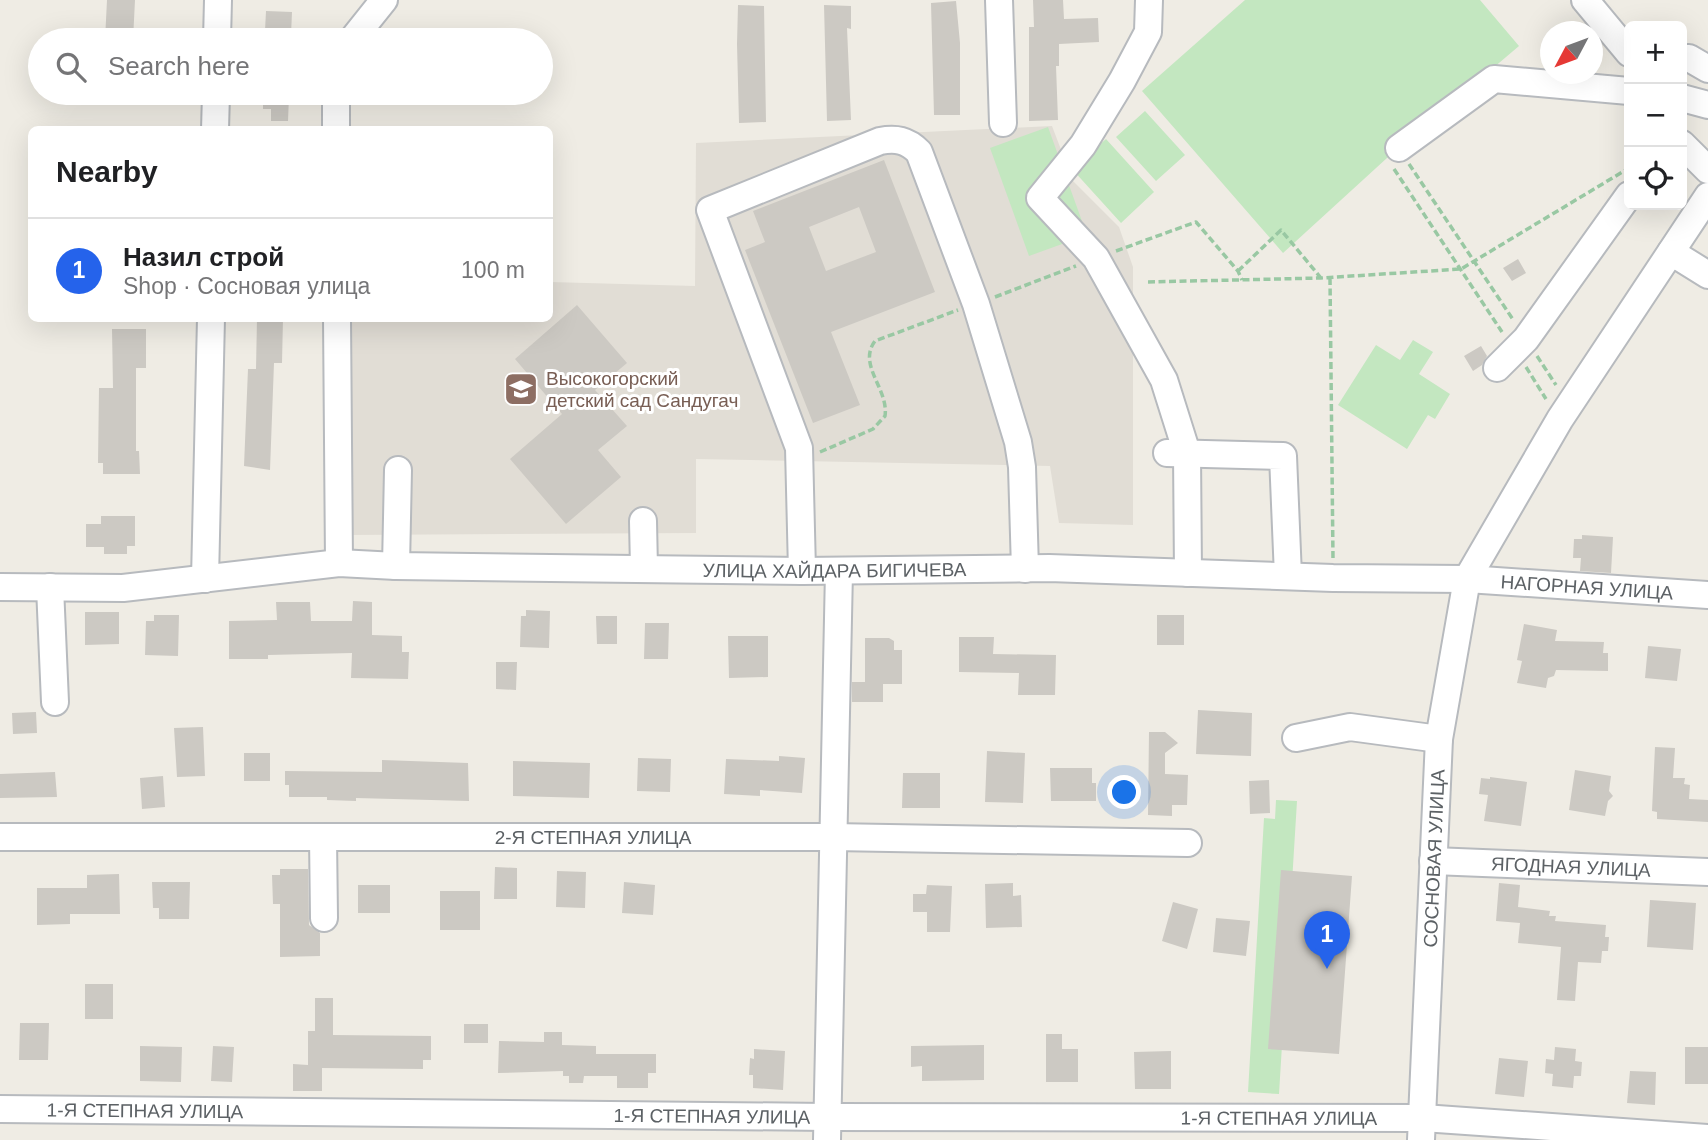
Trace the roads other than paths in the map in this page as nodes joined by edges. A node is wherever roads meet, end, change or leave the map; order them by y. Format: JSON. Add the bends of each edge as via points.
{"nodes":[{"id":1,"x":218,"y":0,"type":"edge"},
{"id":2,"x":384,"y":0,"type":"edge"},
{"id":3,"x":999,"y":0,"type":"edge"},
{"id":4,"x":1149,"y":0,"type":"edge"},
{"id":5,"x":1585,"y":0,"type":"edge"},
{"id":6,"x":217,"y":28,"type":"edge"},
{"id":7,"x":362,"y":28,"type":"edge"},
{"id":8,"x":1624,"y":47,"type":"edge"},
{"id":9,"x":1687,"y":58,"type":"edge"},
{"id":10,"x":1708,"y":69,"type":"edge"},
{"id":11,"x":1624,"y":91,"type":"edge"},
{"id":12,"x":1687,"y":99,"type":"edge"},
{"id":13,"x":216,"y":105,"type":"edge"},
{"id":14,"x":336,"y":105,"type":"edge"},
{"id":15,"x":1708,"y":105,"type":"edge"},
{"id":16,"x":1003,"y":123,"type":"dead end"},
{"id":17,"x":215,"y":126,"type":"edge"},
{"id":18,"x":336,"y":126,"type":"edge"},
{"id":19,"x":1685,"y":147,"type":"edge"},
{"id":20,"x":1393,"y":153,"type":"road end"},
{"id":21,"x":1708,"y":170,"type":"edge"},
{"id":22,"x":1708,"y":196,"type":"edge"},
{"id":23,"x":1624,"y":202,"type":"edge"},
{"id":24,"x":1671,"y":252,"type":"junction"},
{"id":25,"x":1708,"y":275,"type":"edge"},
{"id":26,"x":211,"y":322,"type":"edge"},
{"id":27,"x":337,"y":322,"type":"edge"},
{"id":28,"x":1513,"y":352,"type":"road end"},
{"id":29,"x":1177,"y":453,"type":"junction"},
{"id":30,"x":398,"y":470,"type":"dead end"},
{"id":31,"x":643,"y":521,"type":"dead end"},
{"id":32,"x":339,"y":563,"type":"junction"},
{"id":33,"x":396,"y":566,"type":"junction"},
{"id":34,"x":644,"y":569,"type":"junction"},
{"id":35,"x":1025,"y":569,"type":"junction"},
{"id":36,"x":802,"y":571,"type":"junction"},
{"id":37,"x":839,"y":571,"type":"junction"},
{"id":38,"x":1188,"y":573,"type":"junction"},
{"id":39,"x":1288,"y":576,"type":"junction"},
{"id":40,"x":205,"y":579,"type":"junction"},
{"id":41,"x":1467,"y":579,"type":"junction"},
{"id":42,"x":0,"y":587,"type":"edge"},
{"id":43,"x":51,"y":587,"type":"junction"},
{"id":44,"x":1708,"y":595,"type":"edge"},
{"id":45,"x":55,"y":702,"type":"dead end"},
{"id":46,"x":1296,"y":738,"type":"dead end"},
{"id":47,"x":1439,"y":739,"type":"junction"},
{"id":48,"x":0,"y":837,"type":"edge"},
{"id":49,"x":323,"y":837,"type":"junction"},
{"id":50,"x":832,"y":837,"type":"junction"},
{"id":51,"x":1188,"y":843,"type":"dead end"},
{"id":52,"x":1433,"y":861,"type":"junction"},
{"id":53,"x":1708,"y":872,"type":"edge"},
{"id":54,"x":324,"y":918,"type":"dead end"},
{"id":55,"x":0,"y":1109,"type":"edge"},
{"id":56,"x":1370,"y":1118,"type":"junction"},
{"id":57,"x":827,"y":1129,"type":"edge"},
{"id":58,"x":1433,"y":1129,"type":"edge"},
{"id":59,"x":1708,"y":1138,"type":"edge"},
{"id":60,"x":1355,"y":1140,"type":"edge"}],
"edges":[{"from":1,"to":6,"type":"street"},
{"from":2,"to":7,"type":"street"},
{"from":3,"to":16,"type":"street"},
{"from":4,"to":29,"type":"street","via":[[1148,32],[1122,81],[1083,145],[1040,198],[1096,258],[1164,380]]},
{"from":5,"to":8,"type":"street"},
{"from":9,"to":10,"type":"street"},
{"from":11,"to":20,"type":"street","via":[[1494,79]]},
{"from":12,"to":15,"type":"street"},
{"from":13,"to":17,"type":"street"},
{"from":14,"to":18,"type":"street"},
{"from":19,"to":21,"type":"street"},
{"from":22,"to":24,"type":"street"},
{"from":23,"to":28,"type":"street"},
{"from":24,"to":25,"type":"street"},
{"from":24,"to":41,"type":"street","via":[[1564,411]]},
{"from":26,"to":40,"type":"street"},
{"from":27,"to":32,"type":"street"},
{"from":29,"to":38,"type":"street"},
{"from":29,"to":39,"type":"street","via":[[1283,456]]},
{"from":30,"to":33,"type":"street"},
{"from":31,"to":34,"type":"street"},
{"from":32,"to":33,"type":"street","name":"УЛИЦА ХАЙДАРА БИГИЧЕВА"},
{"from":32,"to":40,"type":"street","name":"УЛИЦА ХАЙДАРА БИГИЧЕВА"},
{"from":33,"to":34,"type":"street","name":"УЛИЦА ХАЙДАРА БИГИЧЕВА"},
{"from":34,"to":36,"type":"street","name":"УЛИЦА ХАЙДАРА БИГИЧЕВА"},
{"from":35,"to":36,"type":"street","via":[[1018,442],[976,304],[919,152],[893,138],[710,210],[799,448]]},
{"from":35,"to":37,"type":"street","name":"УЛИЦА ХАЙДАРА БИГИЧЕВА"},
{"from":35,"to":38,"type":"street","name":"УЛИЦА ХАЙДАРА БИГИЧЕВА"},
{"from":36,"to":37,"type":"street","name":"УЛИЦА ХАЙДАРА БИГИЧЕВА"},
{"from":37,"to":50,"type":"street"},
{"from":38,"to":39,"type":"street","name":"УЛИЦА ХАЙДАРА БИГИЧЕВА"},
{"from":39,"to":41,"type":"street","name":"УЛИЦА ХАЙДАРА БИГИЧЕВА"},
{"from":40,"to":43,"type":"street","name":"УЛИЦА ХАЙДАРА БИГИЧЕВА","via":[[123,588]]},
{"from":41,"to":44,"type":"street","name":"НАГОРНАЯ УЛИЦА"},
{"from":41,"to":47,"type":"street","name":"СОСНОВАЯ УЛИЦА"},
{"from":42,"to":43,"type":"street","name":"УЛИЦА ХАЙДАРА БИГИЧЕВА"},
{"from":43,"to":45,"type":"street"},
{"from":46,"to":47,"type":"street","via":[[1350,727]]},
{"from":47,"to":52,"type":"street","name":"СОСНОВАЯ УЛИЦА"},
{"from":48,"to":49,"type":"street","name":"2-Я СТЕПНАЯ УЛИЦА"},
{"from":49,"to":50,"type":"street","name":"2-Я СТЕПНАЯ УЛИЦА"},
{"from":49,"to":54,"type":"street"},
{"from":50,"to":51,"type":"street","name":"2-Я СТЕПНАЯ УЛИЦА"},
{"from":50,"to":57,"type":"street"},
{"from":52,"to":53,"type":"street","name":"ЯГОДНАЯ УЛИЦА"},
{"from":52,"to":58,"type":"street","name":"СОСНОВАЯ УЛИЦА"},
{"from":55,"to":57,"type":"street","name":"1-Я СТЕПНАЯ УЛИЦА"},
{"from":56,"to":57,"type":"street","name":"1-Я СТЕПНАЯ УЛИЦА"},
{"from":56,"to":58,"type":"street","name":"1-Я СТЕПНАЯ УЛИЦА"},
{"from":56,"to":60,"type":"street"},
{"from":58,"to":59,"type":"street","name":"1-Я СТЕПНАЯ УЛИЦА"}]}
